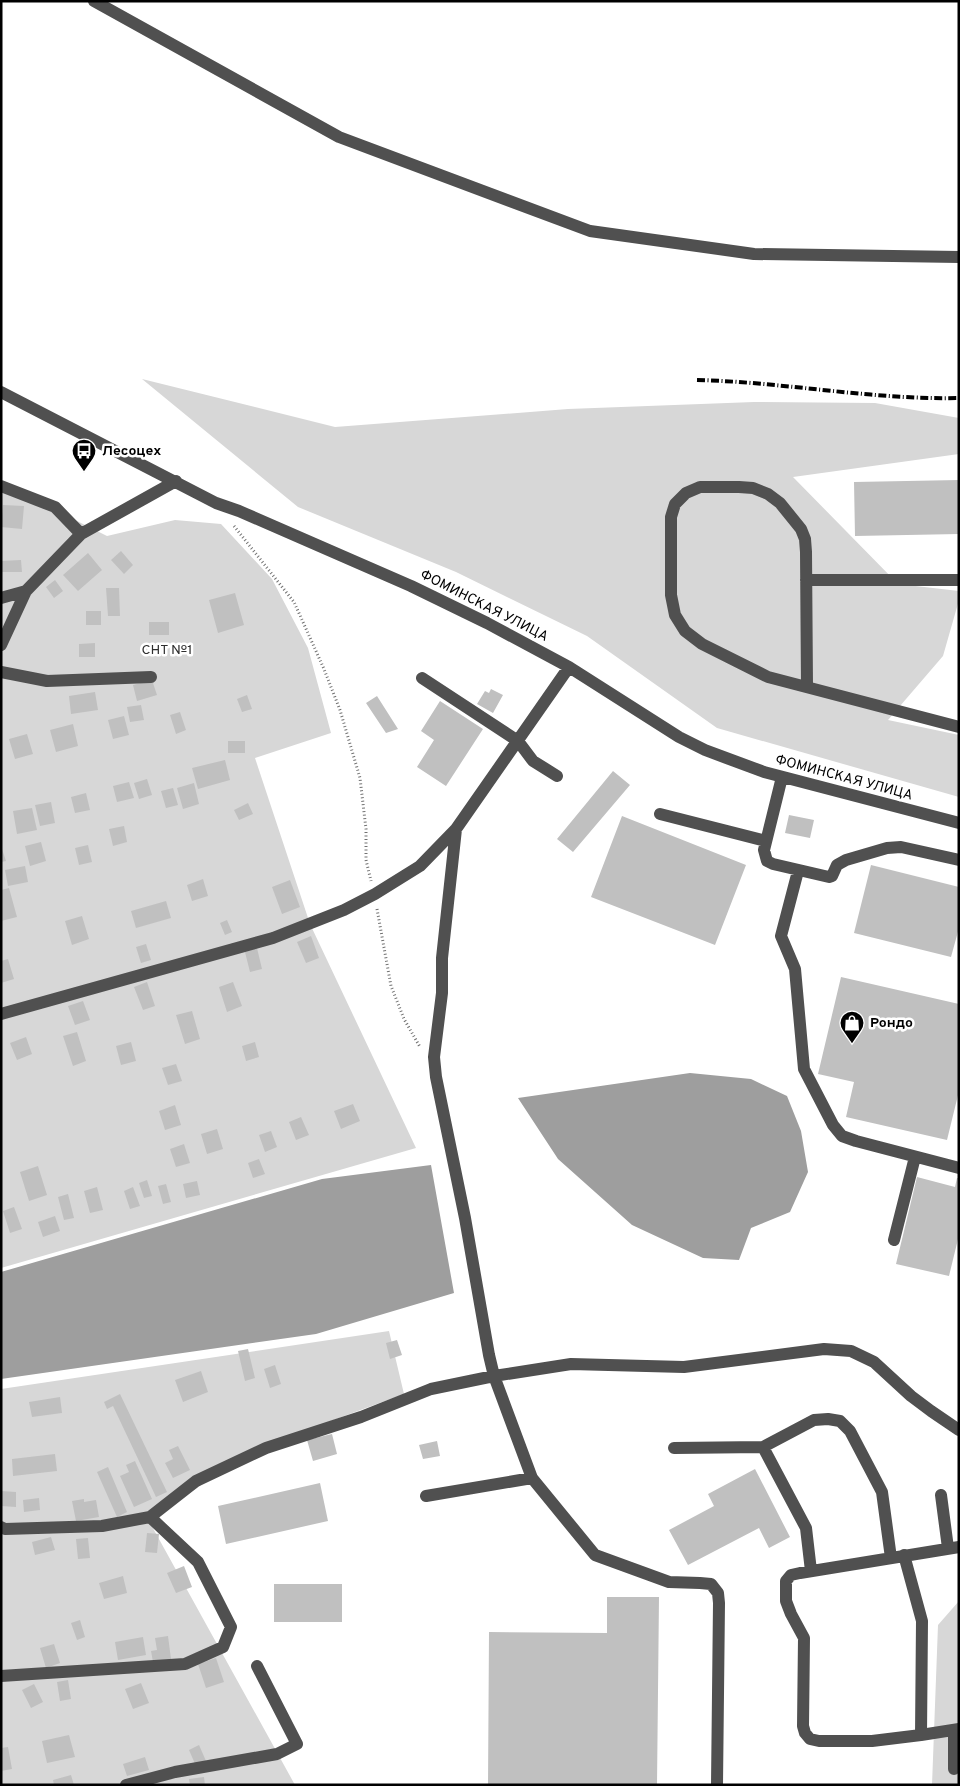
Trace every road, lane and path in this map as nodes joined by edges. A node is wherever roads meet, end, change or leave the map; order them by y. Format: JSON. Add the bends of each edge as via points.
{"nodes":[{"id":1,"x":94,"y":1,"type":"edge"},
{"id":2,"x":959,"y":257,"type":"edge"},
{"id":3,"x":1,"y":392,"type":"edge"},
{"id":4,"x":176,"y":481,"type":"junction"},
{"id":5,"x":1,"y":486,"type":"edge"},
{"id":6,"x":234,"y":526,"type":"dead end"},
{"id":7,"x":82,"y":534,"type":"junction"},
{"id":8,"x":806,"y":580,"type":"junction"},
{"id":9,"x":959,"y":580,"type":"edge"},
{"id":10,"x":26,"y":591,"type":"junction"},
{"id":11,"x":1,"y":598,"type":"edge"},
{"id":12,"x":1,"y":645,"type":"edge"},
{"id":13,"x":569,"y":667,"type":"junction"},
{"id":14,"x":1,"y":672,"type":"edge"},
{"id":15,"x":152,"y":677,"type":"dead end"},
{"id":16,"x":422,"y":678,"type":"dead end"},
{"id":17,"x":806,"y":686,"type":"junction"},
{"id":18,"x":959,"y":727,"type":"edge"},
{"id":19,"x":518,"y":741,"type":"junction"},
{"id":20,"x":557,"y":776,"type":"dead end"},
{"id":21,"x":782,"y":778,"type":"junction"},
{"id":22,"x":660,"y":814,"type":"dead end"},
{"id":23,"x":959,"y":823,"type":"edge"},
{"id":24,"x":456,"y":829,"type":"junction"},
{"id":25,"x":766,"y":841,"type":"junction"},
{"id":26,"x":959,"y":860,"type":"edge"},
{"id":27,"x":798,"y":871,"type":"junction"},
{"id":28,"x":375,"y":894,"type":"junction"},
{"id":29,"x":1,"y":1014,"type":"edge"},
{"id":30,"x":422,"y":1052,"type":"dead end"},
{"id":31,"x":915,"y":1157,"type":"junction"},
{"id":32,"x":959,"y":1168,"type":"edge"},
{"id":33,"x":894,"y":1240,"type":"dead end"},
{"id":34,"x":494,"y":1376,"type":"junction"},
{"id":35,"x":959,"y":1430,"type":"edge"},
{"id":36,"x":763,"y":1447,"type":"junction"},
{"id":37,"x":674,"y":1448,"type":"dead end"},
{"id":38,"x":532,"y":1478,"type":"junction"},
{"id":39,"x":941,"y":1495,"type":"dead end"},
{"id":40,"x":426,"y":1496,"type":"dead end"},
{"id":41,"x":150,"y":1517,"type":"junction"},
{"id":42,"x":1,"y":1527,"type":"edge"},
{"id":43,"x":954,"y":1547,"type":"edge"},
{"id":44,"x":904,"y":1556,"type":"junction"},
{"id":45,"x":891,"y":1558,"type":"junction"},
{"id":46,"x":811,"y":1571,"type":"junction"},
{"id":47,"x":257,"y":1666,"type":"dead end"},
{"id":48,"x":1,"y":1676,"type":"edge"},
{"id":49,"x":956,"y":1730,"type":"edge"},
{"id":50,"x":921,"y":1735,"type":"junction"},
{"id":51,"x":954,"y":1769,"type":"dead end"},
{"id":52,"x":126,"y":1785,"type":"edge"},
{"id":53,"x":718,"y":1785,"type":"edge"}],
"edges":[{"from":1,"to":2,"type":"street","via":[[338,136],[590,231],[754,254]]},
{"from":3,"to":4,"type":"street","name":"ФОМИНСКАЯ УЛИЦА"},
{"from":4,"to":7,"type":"street"},
{"from":4,"to":13,"type":"street","name":"ФОМИНСКАЯ УЛИЦА","via":[[216,503],[411,586]]},
{"from":5,"to":7,"type":"street","via":[[55,507]]},
{"from":6,"to":28,"type":"path","via":[[294,602],[328,677],[360,778],[366,860]]},
{"from":7,"to":10,"type":"street"},
{"from":8,"to":9,"type":"street"},
{"from":8,"to":17,"type":"street"},
{"from":8,"to":17,"type":"street","via":[[806,552],[801,528],[768,494],[753,488],[700,487],[686,493],[675,504],[671,517],[671,595],[675,614],[685,631],[702,644],[768,676]]},
{"from":10,"to":11,"type":"street"},
{"from":10,"to":12,"type":"street"},
{"from":13,"to":19,"type":"street"},
{"from":13,"to":21,"type":"street","name":"ФОМИНСКАЯ УЛИЦА","via":[[679,737],[733,762]]},
{"from":14,"to":15,"type":"street","via":[[47,680]]},
{"from":16,"to":19,"type":"street"},
{"from":17,"to":18,"type":"street"},
{"from":19,"to":20,"type":"street","via":[[533,761]]},
{"from":19,"to":24,"type":"street"},
{"from":21,"to":23,"type":"street","name":"ФОМИНСКАЯ УЛИЦА"},
{"from":21,"to":25,"type":"street"},
{"from":22,"to":25,"type":"street"},
{"from":24,"to":28,"type":"street","via":[[420,866]]},
{"from":24,"to":34,"type":"street","via":[[434,1057]]},
{"from":25,"to":27,"type":"street","via":[[767,861]]},
{"from":26,"to":27,"type":"street","via":[[901,847],[846,860],[837,865],[829,878]]},
{"from":27,"to":31,"type":"street","via":[[781,936],[795,969],[804,1069],[833,1126],[842,1136]]},
{"from":28,"to":29,"type":"street","via":[[273,938]]},
{"from":28,"to":30,"type":"path","via":[[391,986]]},
{"from":31,"to":32,"type":"street"},
{"from":31,"to":33,"type":"street"},
{"from":34,"to":35,"type":"street","via":[[571,1364],[684,1367],[837,1349],[851,1351],[874,1362],[924,1406]]},
{"from":34,"to":38,"type":"street"},
{"from":34,"to":41,"type":"street","via":[[431,1389],[361,1417],[266,1448],[196,1481]]},
{"from":36,"to":37,"type":"street"},
{"from":36,"to":45,"type":"street","via":[[814,1420],[840,1422],[850,1430],[882,1492]]},
{"from":36,"to":46,"type":"street","via":[[806,1528]]},
{"from":38,"to":40,"type":"street"},
{"from":38,"to":53,"type":"street","via":[[595,1554],[669,1582],[711,1584],[718,1593]]},
{"from":39,"to":43,"type":"street"},
{"from":41,"to":42,"type":"street","via":[[102,1526]]},
{"from":41,"to":48,"type":"street","via":[[198,1562],[230,1627],[223,1647],[185,1664]]},
{"from":43,"to":44,"type":"street"},
{"from":44,"to":45,"type":"street"},
{"from":44,"to":50,"type":"street","via":[[922,1621]]},
{"from":45,"to":46,"type":"street"},
{"from":46,"to":50,"type":"street","via":[[791,1575],[784,1589],[791,1614],[804,1638],[805,1733],[810,1739],[819,1741],[872,1742]]},
{"from":47,"to":52,"type":"street","via":[[297,1744],[277,1754],[175,1772]]},
{"from":49,"to":50,"type":"street"},
{"from":49,"to":51,"type":"street"}]}
